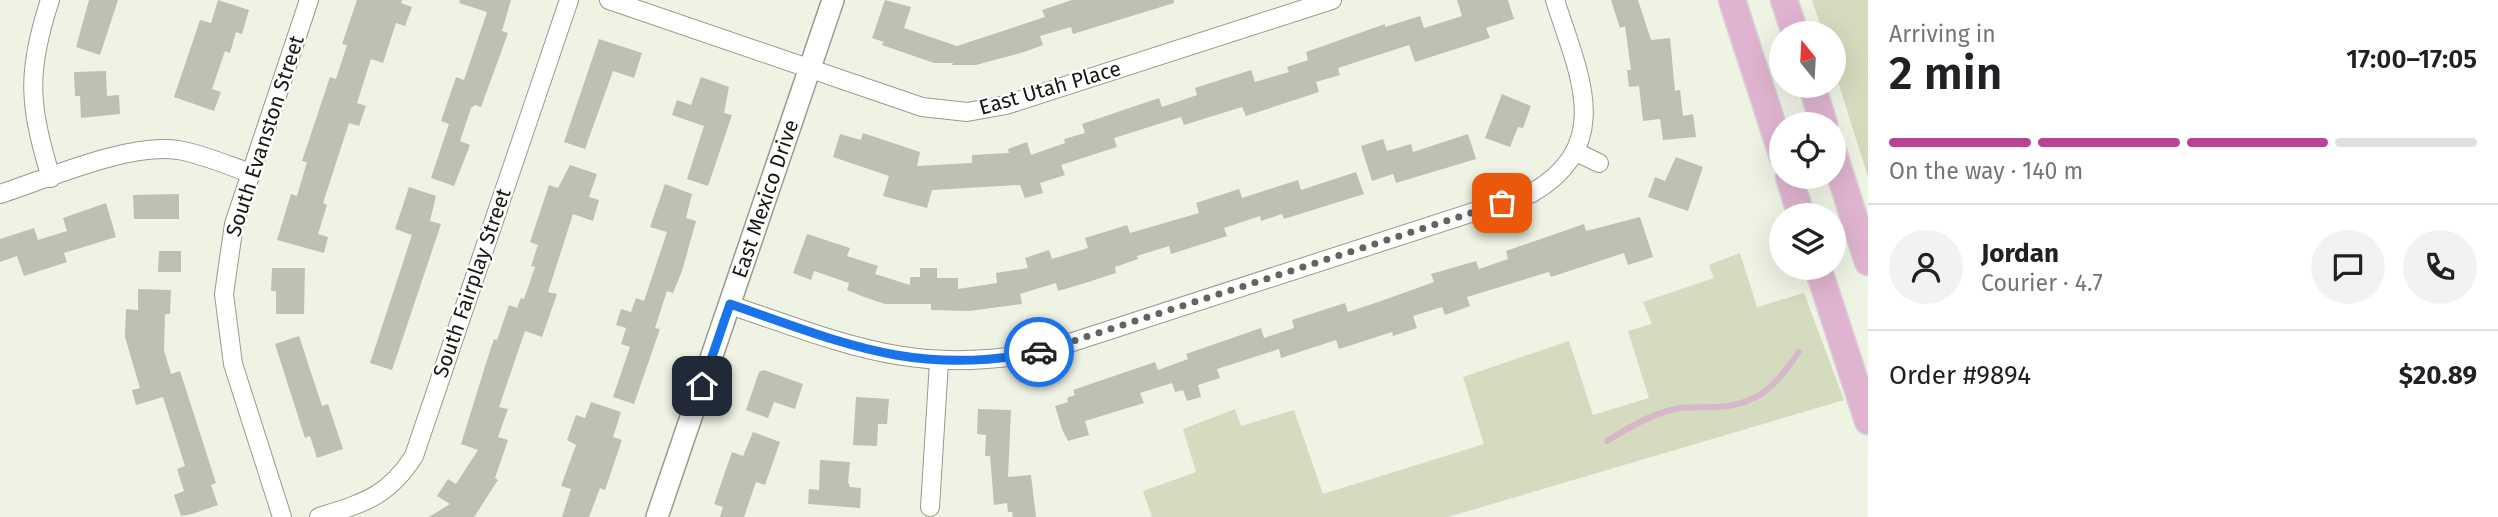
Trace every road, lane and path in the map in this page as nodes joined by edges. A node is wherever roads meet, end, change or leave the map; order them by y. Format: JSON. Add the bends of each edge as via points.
{"nodes":[{"id":1,"x":50,"y":0,"type":"edge"},
{"id":2,"x":309,"y":0,"type":"edge"},
{"id":3,"x":569,"y":0,"type":"edge"},
{"id":4,"x":609,"y":0,"type":"edge"},
{"id":5,"x":833,"y":0,"type":"edge"},
{"id":6,"x":1332,"y":0,"type":"edge"},
{"id":7,"x":1555,"y":0,"type":"edge"},
{"id":8,"x":1732,"y":0,"type":"edge"},
{"id":9,"x":1784,"y":0,"type":"edge"},
{"id":10,"x":1790,"y":21,"type":"edge"},
{"id":11,"x":810,"y":68,"type":"junction"},
{"id":12,"x":1769,"y":114,"type":"edge"},
{"id":13,"x":1576,"y":152,"type":"junction"},
{"id":14,"x":1599,"y":163,"type":"dead end"},
{"id":15,"x":250,"y":173,"type":"junction"},
{"id":16,"x":51,"y":178,"type":"junction"},
{"id":17,"x":1845,"y":189,"type":"edge"},
{"id":18,"x":0,"y":194,"type":"edge"},
{"id":19,"x":1868,"y":262,"type":"edge"},
{"id":20,"x":1822,"y":280,"type":"edge"},
{"id":21,"x":730,"y":304,"type":"junction"},
{"id":22,"x":939,"y":362,"type":"junction"},
{"id":23,"x":1868,"y":421,"type":"edge"},
{"id":24,"x":930,"y":507,"type":"dead end"},
{"id":25,"x":282,"y":517,"type":"edge"},
{"id":26,"x":319,"y":517,"type":"edge"},
{"id":27,"x":657,"y":517,"type":"edge"}],
"edges":[{"from":1,"to":16,"type":"street","via":[[38,37],[32,95],[35,124]]},
{"from":2,"to":15,"type":"street","name":"South Evanston Street"},
{"from":3,"to":26,"type":"street","name":"South Fairplay Street","via":[[414,456],[384,492]]},
{"from":4,"to":11,"type":"street","name":"East Utah Place"},
{"from":5,"to":11,"type":"street","name":"East Mexico Drive"},
{"from":6,"to":11,"type":"street","name":"East Utah Place","via":[[990,109],[922,107]]},
{"from":7,"to":13,"type":"street","via":[[1584,92],[1584,129]]},
{"from":8,"to":12,"type":"main road"},
{"from":9,"to":10,"type":"main road"},
{"from":11,"to":21,"type":"street","name":"East Mexico Drive"},
{"from":13,"to":14,"type":"street"},
{"from":13,"to":22,"type":"street","via":[[1562,171],[1532,193],[1045,351]]},
{"from":15,"to":16,"type":"street","via":[[196,155],[155,148]]},
{"from":15,"to":25,"type":"street","name":"South Evanston Street","via":[[228,251],[226,323],[233,364]]},
{"from":16,"to":18,"type":"street"},
{"from":17,"to":19,"type":"main road"},
{"from":20,"to":23,"type":"main road"},
{"from":21,"to":22,"type":"street","via":[[863,349]]},
{"from":21,"to":27,"type":"street","name":"East Mexico Drive"},
{"from":22,"to":24,"type":"street"}]}
